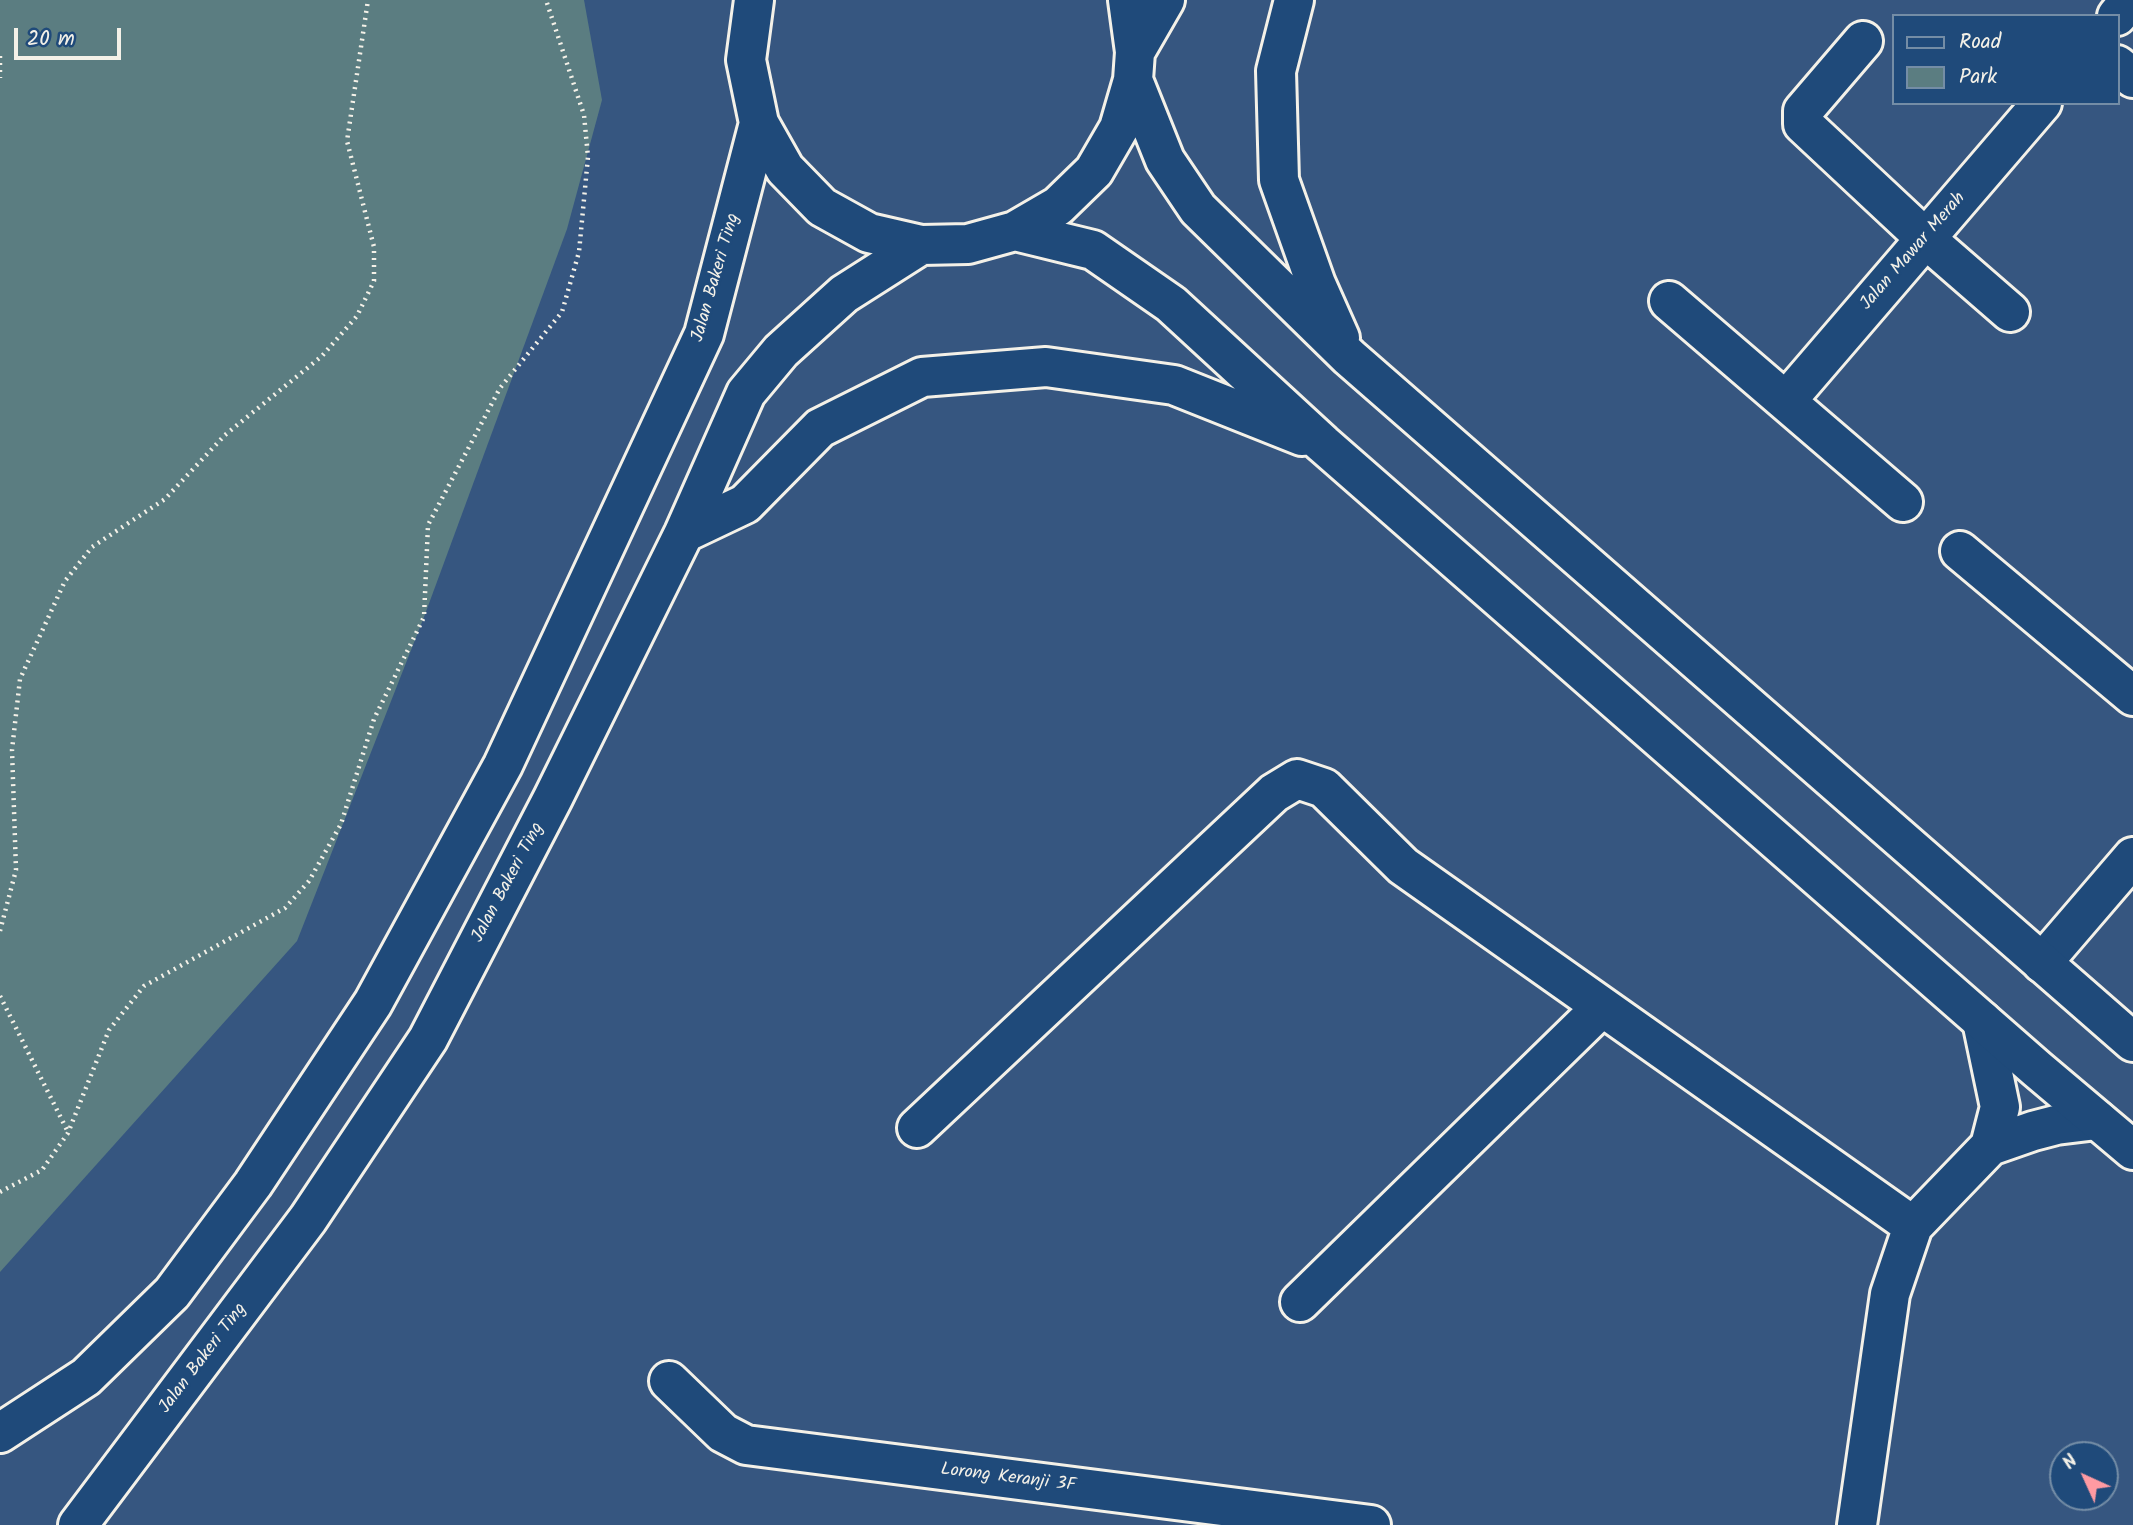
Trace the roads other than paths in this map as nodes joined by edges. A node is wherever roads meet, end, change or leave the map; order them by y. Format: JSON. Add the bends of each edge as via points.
{"nodes":[{"id":1,"x":754,"y":0,"type":"edge"},
{"id":2,"x":1128,"y":0,"type":"edge"},
{"id":3,"x":1165,"y":0,"type":"edge"},
{"id":4,"x":1294,"y":0,"type":"edge"},
{"id":5,"x":2130,"y":0,"type":"edge"},
{"id":6,"x":2119,"y":14,"type":"edge"},
{"id":7,"x":1863,"y":41,"type":"dead end"},
{"id":8,"x":1134,"y":66,"type":"junction"},
{"id":9,"x":2119,"y":67,"type":"edge"},
{"id":10,"x":2133,"y":78,"type":"edge"},
{"id":11,"x":2040,"y":105,"type":"edge"},
{"id":12,"x":759,"y":123,"type":"junction"},
{"id":13,"x":1014,"y":231,"type":"junction"},
{"id":14,"x":1926,"y":239,"type":"junction"},
{"id":15,"x":920,"y":245,"type":"junction"},
{"id":16,"x":1669,"y":301,"type":"dead end"},
{"id":17,"x":2010,"y":312,"type":"dead end"},
{"id":18,"x":1349,"y":358,"type":"junction"},
{"id":19,"x":1786,"y":401,"type":"junction"},
{"id":20,"x":1323,"y":444,"type":"junction"},
{"id":21,"x":1903,"y":502,"type":"dead end"},
{"id":22,"x":684,"y":533,"type":"junction"},
{"id":23,"x":1960,"y":551,"type":"dead end"},
{"id":24,"x":2133,"y":696,"type":"edge"},
{"id":25,"x":2133,"y":857,"type":"edge"},
{"id":26,"x":2042,"y":963,"type":"junction"},
{"id":27,"x":1602,"y":1007,"type":"junction"},
{"id":28,"x":1982,"y":1021,"type":"junction"},
{"id":29,"x":2133,"y":1042,"type":"edge"},
{"id":30,"x":2097,"y":1120,"type":"junction"},
{"id":31,"x":917,"y":1128,"type":"dead end"},
{"id":32,"x":1990,"y":1146,"type":"junction"},
{"id":33,"x":2133,"y":1150,"type":"edge"},
{"id":34,"x":1913,"y":1226,"type":"junction"},
{"id":35,"x":1300,"y":1302,"type":"dead end"},
{"id":36,"x":669,"y":1381,"type":"dead end"},
{"id":37,"x":0,"y":1433,"type":"edge"},
{"id":38,"x":78,"y":1525,"type":"edge"},
{"id":39,"x":1370,"y":1525,"type":"edge"},
{"id":40,"x":1857,"y":1525,"type":"edge"}],
"edges":[{"from":1,"to":12,"type":"main road","via":[[746,60]]},
{"from":2,"to":8,"type":"main road"},
{"from":3,"to":8,"type":"main road"},
{"from":4,"to":18,"type":"main road","via":[[1276,71],[1279,180],[1316,284]]},
{"from":5,"to":6,"type":"main road"},
{"from":7,"to":14,"type":"main road","via":[[1804,111],[1803,124]]},
{"from":8,"to":13,"type":"main road","via":[[1119,128],[1094,171],[1058,206]]},
{"from":8,"to":18,"type":"main road","via":[[1165,160],[1198,209]]},
{"from":9,"to":10,"type":"main road"},
{"from":11,"to":14,"type":"main road","name":"Jalan Mawar Merah"},
{"from":12,"to":15,"type":"main road","via":[[785,169],[822,207],[869,233]]},
{"from":12,"to":37,"type":"main road","name":"Jalan Bakeri Ting","via":[[704,334],[503,765],[373,1003],[253,1184],[172,1293],[86,1377]]},
{"from":13,"to":15,"type":"main road","via":[[968,244]]},
{"from":13,"to":20,"type":"main road","via":[[1093,250],[1149,288]]},
{"from":14,"to":17,"type":"main road"},
{"from":14,"to":19,"type":"main road","name":"Jalan Mawar Merah"},
{"from":15,"to":22,"type":"main road","name":"Jalan Bakeri Ting","via":[[844,294],[780,351],[747,393]]},
{"from":16,"to":19,"type":"main road"},
{"from":18,"to":26,"type":"main road"},
{"from":19,"to":21,"type":"main road"},
{"from":20,"to":22,"type":"main road","via":[[1174,385],[1046,368],[922,377],[820,428],[745,504]]},
{"from":20,"to":28,"type":"main road"},
{"from":22,"to":38,"type":"main road","name":"Jalan Bakeri Ting","via":[[428,1039],[308,1219]]},
{"from":23,"to":24,"type":"main road"},
{"from":25,"to":26,"type":"main road"},
{"from":26,"to":29,"type":"main road"},
{"from":27,"to":31,"type":"main road","via":[[1403,866],[1324,788],[1297,779],[1264,802]]},
{"from":27,"to":34,"type":"main road"},
{"from":27,"to":35,"type":"main road"},
{"from":28,"to":30,"type":"main road"},
{"from":28,"to":32,"type":"main road","via":[[2000,1107]]},
{"from":30,"to":32,"type":"main road","via":[[2033,1130]]},
{"from":30,"to":33,"type":"main road"},
{"from":32,"to":34,"type":"main road"},
{"from":34,"to":40,"type":"main road","via":[[1890,1294]]},
{"from":36,"to":39,"type":"main road","name":"Lorong Keranji 3F","via":[[723,1433],[746,1445]]}]}
